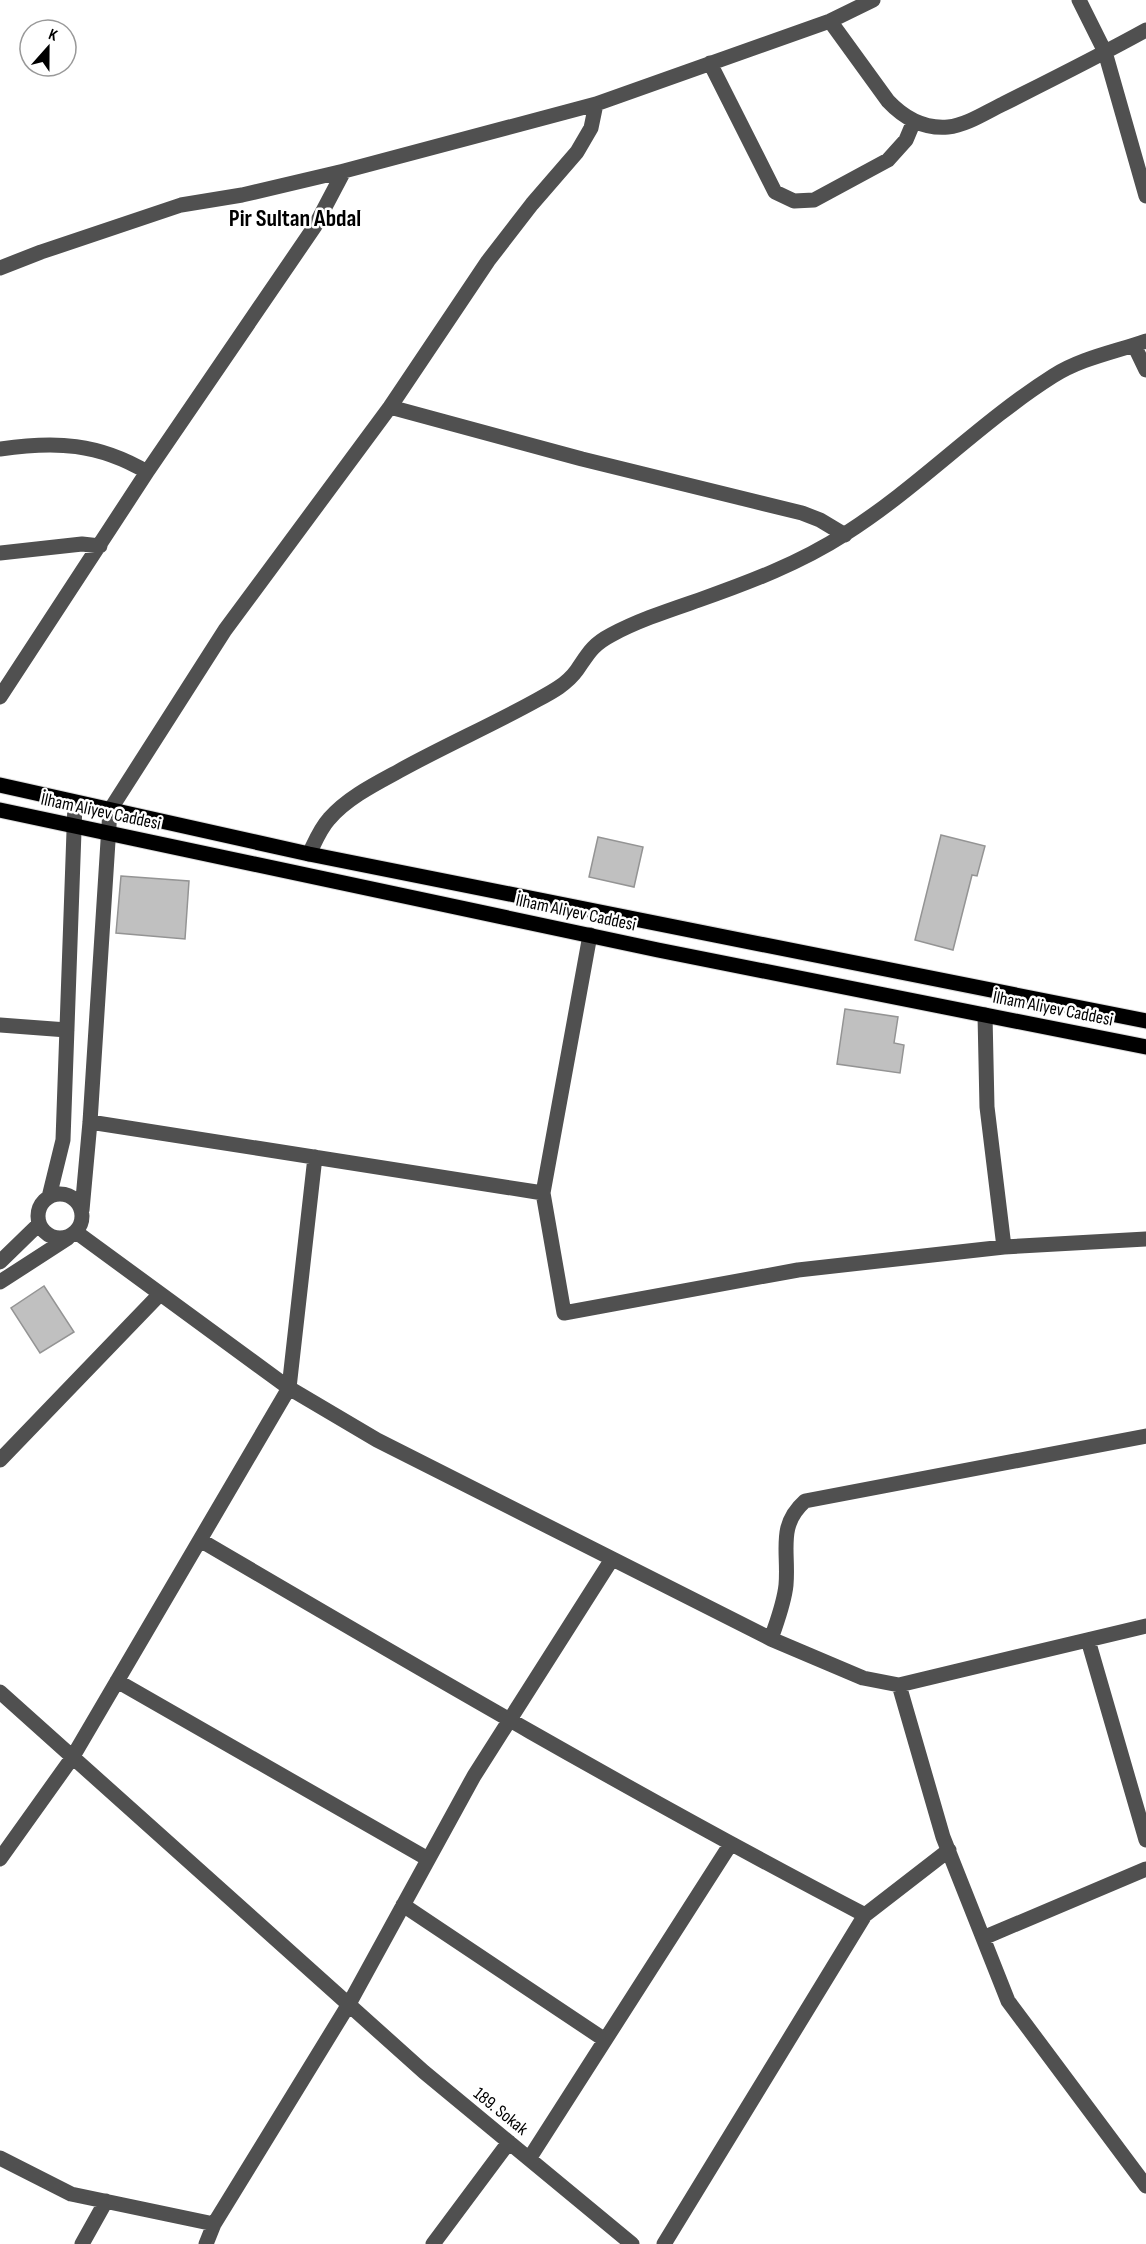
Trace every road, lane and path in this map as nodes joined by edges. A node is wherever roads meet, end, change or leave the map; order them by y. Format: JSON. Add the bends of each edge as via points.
{"nodes":[{"id":1,"x":873,"y":0,"type":"edge"},
{"id":2,"x":1079,"y":0,"type":"edge"},
{"id":3,"x":830,"y":21,"type":"junction"},
{"id":4,"x":1146,"y":30,"type":"edge"},
{"id":5,"x":1105,"y":52,"type":"junction"},
{"id":6,"x":710,"y":63,"type":"junction"},
{"id":7,"x":596,"y":104,"type":"junction"},
{"id":8,"x":914,"y":121,"type":"junction"},
{"id":9,"x":344,"y":171,"type":"junction"},
{"id":10,"x":1146,"y":196,"type":"edge"},
{"id":11,"x":0,"y":268,"type":"edge"},
{"id":12,"x":1140,"y":343,"type":"edge"},
{"id":13,"x":1146,"y":370,"type":"edge"},
{"id":14,"x":390,"y":406,"type":"junction"},
{"id":15,"x":0,"y":449,"type":"edge"},
{"id":16,"x":147,"y":472,"type":"junction"},
{"id":17,"x":845,"y":535,"type":"junction"},
{"id":18,"x":100,"y":546,"type":"junction"},
{"id":19,"x":0,"y":553,"type":"edge"},
{"id":20,"x":0,"y":697,"type":"edge"},
{"id":21,"x":0,"y":785,"type":"edge"},
{"id":22,"x":75,"y":803,"type":"junction"},
{"id":23,"x":0,"y":810,"type":"edge"},
{"id":24,"x":110,"y":810,"type":"junction"},
{"id":25,"x":74,"y":825,"type":"junction"},
{"id":26,"x":108,"y":833,"type":"junction"},
{"id":27,"x":309,"y":854,"type":"junction"},
{"id":28,"x":590,"y":935,"type":"junction"},
{"id":29,"x":985,"y":1015,"type":"junction"},
{"id":30,"x":1146,"y":1021,"type":"edge"},
{"id":31,"x":0,"y":1025,"type":"edge"},
{"id":32,"x":67,"y":1030,"type":"junction"},
{"id":33,"x":1146,"y":1047,"type":"edge"},
{"id":34,"x":90,"y":1122,"type":"junction"},
{"id":35,"x":315,"y":1157,"type":"junction"},
{"id":36,"x":543,"y":1193,"type":"junction"},
{"id":37,"x":49,"y":1197,"type":"junction"},
{"id":38,"x":82,"y":1210,"type":"junction"},
{"id":39,"x":39,"y":1224,"type":"junction"},
{"id":40,"x":73,"y":1234,"type":"junction"},
{"id":41,"x":1146,"y":1239,"type":"edge"},
{"id":42,"x":1004,"y":1247,"type":"junction"},
{"id":43,"x":0,"y":1262,"type":"edge"},
{"id":44,"x":0,"y":1282,"type":"edge"},
{"id":45,"x":160,"y":1294,"type":"junction"},
{"id":46,"x":289,"y":1388,"type":"junction"},
{"id":47,"x":1146,"y":1436,"type":"edge"},
{"id":48,"x":0,"y":1460,"type":"edge"},
{"id":49,"x":200,"y":1540,"type":"junction"},
{"id":50,"x":612,"y":1559,"type":"junction"},
{"id":51,"x":1146,"y":1626,"type":"edge"},
{"id":52,"x":771,"y":1639,"type":"junction"},
{"id":53,"x":1088,"y":1640,"type":"junction"},
{"id":54,"x":117,"y":1681,"type":"junction"},
{"id":55,"x":899,"y":1685,"type":"junction"},
{"id":56,"x":0,"y":1692,"type":"edge"},
{"id":57,"x":509,"y":1721,"type":"junction"},
{"id":58,"x":72,"y":1758,"type":"junction"},
{"id":59,"x":1146,"y":1840,"type":"edge"},
{"id":60,"x":730,"y":1845,"type":"junction"},
{"id":61,"x":948,"y":1850,"type":"junction"},
{"id":62,"x":0,"y":1859,"type":"edge"},
{"id":63,"x":428,"y":1859,"type":"junction"},
{"id":64,"x":1146,"y":1869,"type":"edge"},
{"id":65,"x":403,"y":1905,"type":"junction"},
{"id":66,"x":865,"y":1915,"type":"junction"},
{"id":67,"x":983,"y":1938,"type":"junction"},
{"id":68,"x":349,"y":2004,"type":"junction"},
{"id":69,"x":605,"y":2040,"type":"junction"},
{"id":70,"x":509,"y":2142,"type":"junction"},
{"id":71,"x":0,"y":2158,"type":"edge"},
{"id":72,"x":529,"y":2159,"type":"junction"},
{"id":73,"x":1140,"y":2166,"type":"edge"},
{"id":74,"x":1146,"y":2186,"type":"edge"},
{"id":75,"x":106,"y":2201,"type":"junction"},
{"id":76,"x":214,"y":2224,"type":"junction"},
{"id":77,"x":82,"y":2244,"type":"edge"},
{"id":78,"x":206,"y":2244,"type":"edge"},
{"id":79,"x":433,"y":2244,"type":"edge"},
{"id":80,"x":632,"y":2244,"type":"edge"},
{"id":81,"x":664,"y":2244,"type":"edge"}],
"edges":[{"from":1,"to":3,"type":"street"},
{"from":2,"to":5,"type":"street"},
{"from":3,"to":6,"type":"street"},
{"from":3,"to":8,"type":"street","via":[[888,101]]},
{"from":4,"to":5,"type":"street"},
{"from":5,"to":8,"type":"street","via":[[960,125],[940,127]]},
{"from":5,"to":10,"type":"street"},
{"from":6,"to":7,"type":"street"},
{"from":6,"to":8,"type":"street","via":[[775,192],[787,199],[814,200],[888,160],[906,140]]},
{"from":7,"to":9,"type":"street"},
{"from":7,"to":14,"type":"street","via":[[585,141],[488,261]]},
{"from":9,"to":11,"type":"street","via":[[182,205]]},
{"from":9,"to":16,"type":"street","via":[[315,226]]},
{"from":12,"to":13,"type":"street"},
{"from":12,"to":17,"type":"street","via":[[1054,375]]},
{"from":14,"to":17,"type":"street","via":[[582,459],[802,513]]},
{"from":14,"to":24,"type":"street","via":[[225,630]]},
{"from":15,"to":16,"type":"street","via":[[48,444],[79,446],[106,453]]},
{"from":16,"to":18,"type":"street"},
{"from":17,"to":27,"type":"street","via":[[780,569],[598,642],[562,686],[374,784],[338,810]]},
{"from":18,"to":19,"type":"street","via":[[82,544]]},
{"from":18,"to":20,"type":"street"},
{"from":21,"to":22,"type":"main road","name":"İlham Aliyev Caddesi"},
{"from":22,"to":24,"type":"main road","name":"İlham Aliyev Caddesi"},
{"from":22,"to":25,"type":"street"},
{"from":23,"to":25,"type":"main road","name":"İlham Aliyev Caddesi"},
{"from":24,"to":26,"type":"street"},
{"from":24,"to":27,"type":"main road","name":"İlham Aliyev Caddesi"},
{"from":25,"to":26,"type":"main road","name":"İlham Aliyev Caddesi"},
{"from":25,"to":32,"type":"street"},
{"from":26,"to":28,"type":"main road","name":"İlham Aliyev Caddesi"},
{"from":26,"to":34,"type":"street"},
{"from":27,"to":30,"type":"main road","name":"İlham Aliyev Caddesi"},
{"from":28,"to":29,"type":"main road","name":"İlham Aliyev Caddesi"},
{"from":28,"to":36,"type":"street"},
{"from":29,"to":33,"type":"main road","name":"İlham Aliyev Caddesi"},
{"from":29,"to":42,"type":"street","via":[[987,1107]]},
{"from":31,"to":32,"type":"street"},
{"from":32,"to":37,"type":"street","via":[[63,1140]]},
{"from":34,"to":35,"type":"street"},
{"from":34,"to":38,"type":"street"},
{"from":35,"to":36,"type":"street"},
{"from":35,"to":46,"type":"street"},
{"from":36,"to":42,"type":"street","via":[[564,1313],[798,1270]]},
{"from":37,"to":38,"type":"street","via":[[68,1196]]},
{"from":37,"to":39,"type":"street","via":[[38,1210]]},
{"from":38,"to":40,"type":"street","via":[[80,1226]]},
{"from":39,"to":40,"type":"street","via":[[42,1231],[55,1238]]},
{"from":39,"to":43,"type":"street"},
{"from":40,"to":44,"type":"street"},
{"from":40,"to":45,"type":"street"},
{"from":41,"to":42,"type":"street"},
{"from":45,"to":46,"type":"street"},
{"from":45,"to":48,"type":"street"},
{"from":46,"to":49,"type":"street"},
{"from":46,"to":50,"type":"street","via":[[377,1440]]},
{"from":47,"to":52,"type":"street","via":[[806,1501],[795,1510],[787,1525],[783,1604]]},
{"from":49,"to":54,"type":"street"},
{"from":49,"to":57,"type":"street"},
{"from":50,"to":52,"type":"street"},
{"from":50,"to":57,"type":"street"},
{"from":51,"to":53,"type":"street"},
{"from":52,"to":55,"type":"street","via":[[863,1678]]},
{"from":53,"to":55,"type":"street"},
{"from":53,"to":59,"type":"street"},
{"from":54,"to":58,"type":"street"},
{"from":54,"to":63,"type":"street"},
{"from":55,"to":61,"type":"street"},
{"from":56,"to":58,"type":"street","name":"189. Sokak"},
{"from":57,"to":60,"type":"street"},
{"from":57,"to":63,"type":"street"},
{"from":58,"to":62,"type":"street"},
{"from":58,"to":68,"type":"street","name":"189. Sokak"},
{"from":60,"to":66,"type":"street"},
{"from":60,"to":69,"type":"street"},
{"from":61,"to":66,"type":"street"},
{"from":61,"to":67,"type":"street"},
{"from":63,"to":65,"type":"street"},
{"from":64,"to":67,"type":"street"},
{"from":65,"to":68,"type":"street"},
{"from":65,"to":69,"type":"street"},
{"from":66,"to":81,"type":"street"},
{"from":67,"to":73,"type":"street","via":[[1008,2001]]},
{"from":68,"to":70,"type":"street","name":"189. Sokak"},
{"from":68,"to":76,"type":"street"},
{"from":69,"to":72,"type":"street"},
{"from":70,"to":72,"type":"street","name":"189. Sokak"},
{"from":70,"to":79,"type":"street"},
{"from":71,"to":75,"type":"street","via":[[72,2194]]},
{"from":72,"to":80,"type":"street","name":"189. Sokak"},
{"from":73,"to":74,"type":"street"},
{"from":75,"to":76,"type":"street"},
{"from":75,"to":77,"type":"street"},
{"from":76,"to":78,"type":"street"}]}
